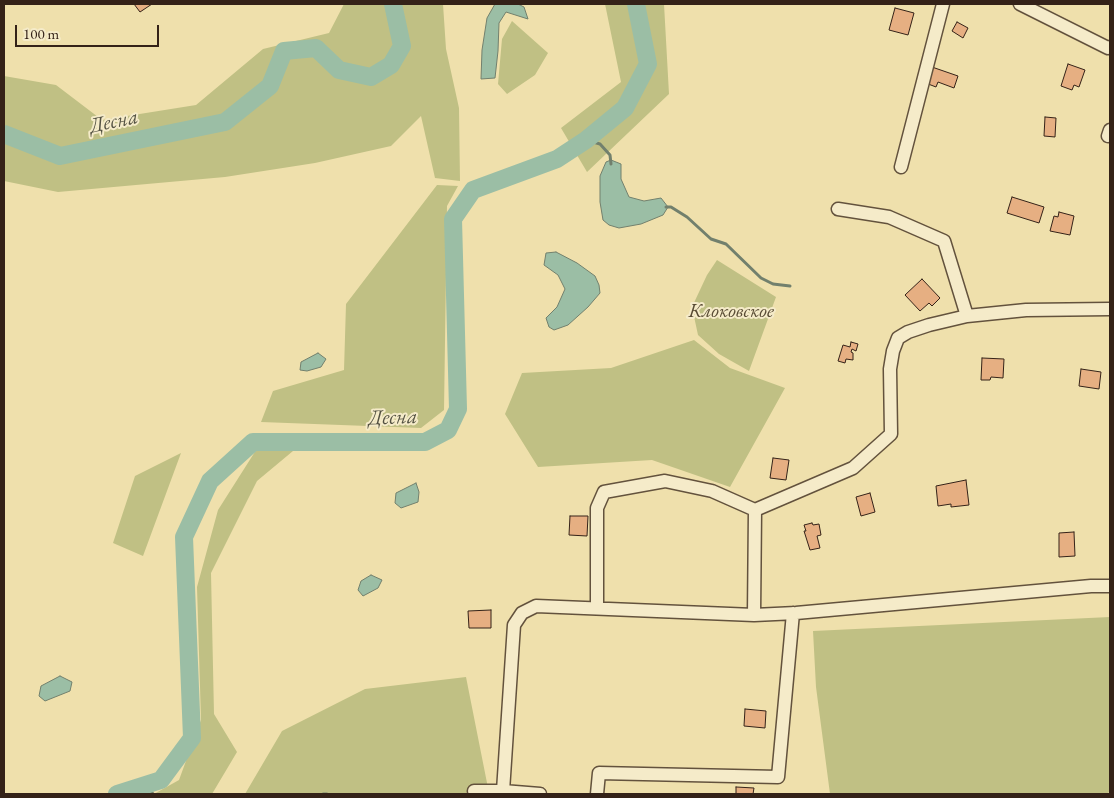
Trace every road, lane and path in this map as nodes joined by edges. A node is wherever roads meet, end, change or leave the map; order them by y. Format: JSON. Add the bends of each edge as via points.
{"nodes":[{"id":1,"x":943,"y":4,"type":"edge"},
{"id":2,"x":1020,"y":4,"type":"edge"},
{"id":3,"x":1110,"y":47,"type":"edge"},
{"id":4,"x":901,"y":166,"type":"dead end"},
{"id":5,"x":838,"y":209,"type":"dead end"},
{"id":6,"x":1110,"y":309,"type":"edge"},
{"id":7,"x":967,"y":316,"type":"junction"},
{"id":8,"x":755,"y":510,"type":"junction"},
{"id":9,"x":1110,"y":586,"type":"edge"},
{"id":10,"x":596,"y":608,"type":"junction"},
{"id":11,"x":793,"y":613,"type":"junction"},
{"id":12,"x":754,"y":615,"type":"junction"},
{"id":13,"x":474,"y":791,"type":"dead end"},
{"id":14,"x":503,"y":791,"type":"junction"},
{"id":15,"x":540,"y":794,"type":"edge"},
{"id":16,"x":597,"y":794,"type":"edge"}],
"edges":[{"from":1,"to":4,"type":"street"},
{"from":2,"to":3,"type":"street"},
{"from":5,"to":7,"type":"street","via":[[889,217],[944,241]]},
{"from":6,"to":7,"type":"street","via":[[1026,310]]},
{"from":7,"to":8,"type":"street","via":[[929,325],[898,338],[890,369],[891,434],[853,468]]},
{"from":8,"to":10,"type":"street","via":[[712,490],[666,481],[604,492],[597,508]]},
{"from":8,"to":12,"type":"street"},
{"from":9,"to":11,"type":"street"},
{"from":10,"to":12,"type":"street"},
{"from":10,"to":14,"type":"street","via":[[536,606],[522,612],[514,625]]},
{"from":11,"to":12,"type":"street"},
{"from":11,"to":16,"type":"street","via":[[778,777],[599,773]]},
{"from":13,"to":14,"type":"street"},
{"from":14,"to":15,"type":"street"}]}
